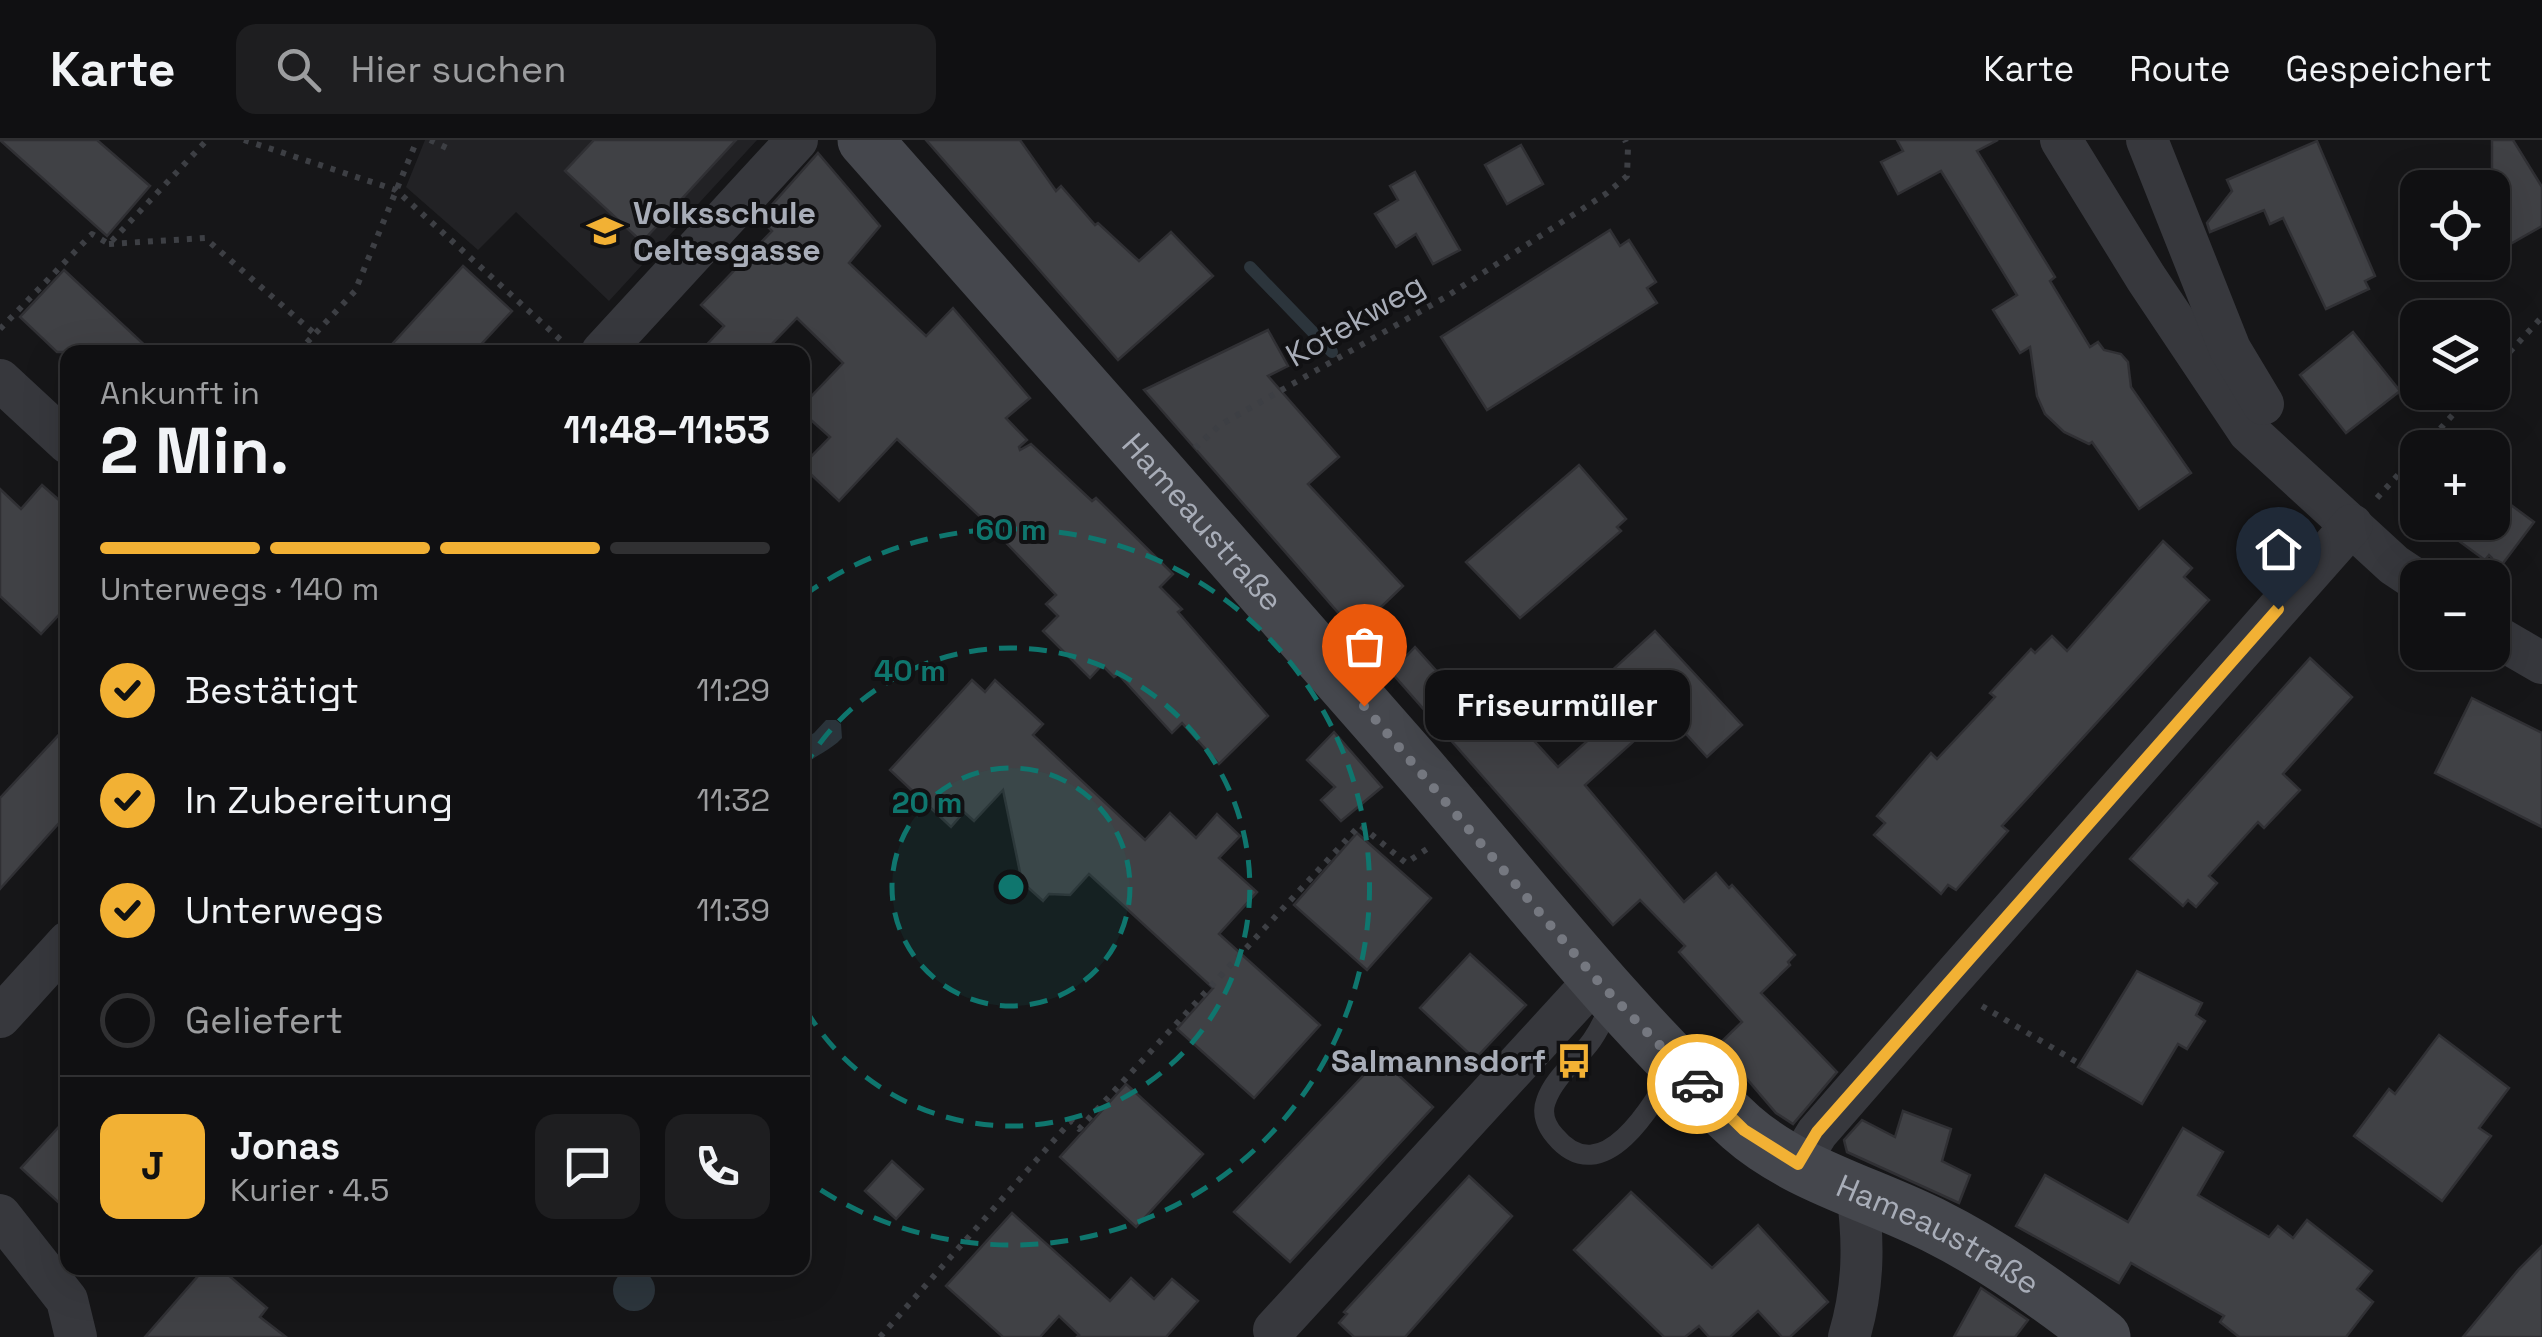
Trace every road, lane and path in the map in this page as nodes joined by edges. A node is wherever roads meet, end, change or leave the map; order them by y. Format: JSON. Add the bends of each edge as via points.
{"nodes":[{"id":1,"x":207,"y":140,"type":"edge"},
{"id":2,"x":244,"y":140,"type":"edge"},
{"id":3,"x":418,"y":140,"type":"edge"},
{"id":4,"x":430,"y":140,"type":"edge"},
{"id":5,"x":797,"y":140,"type":"edge"},
{"id":6,"x":865,"y":140,"type":"edge"},
{"id":7,"x":1625,"y":140,"type":"edge"},
{"id":8,"x":2062,"y":140,"type":"edge"},
{"id":9,"x":2148,"y":140,"type":"edge"},
{"id":10,"x":449,"y":149,"type":"dead end"},
{"id":11,"x":396,"y":190,"type":"junction"},
{"id":12,"x":108,"y":244,"type":"junction"},
{"id":13,"x":2542,"y":316,"type":"edge"},
{"id":14,"x":0,"y":329,"type":"edge"},
{"id":15,"x":315,"y":334,"type":"junction"},
{"id":16,"x":305,"y":345,"type":"edge"},
{"id":17,"x":580,"y":345,"type":"edge"},
{"id":18,"x":593,"y":345,"type":"edge"},
{"id":19,"x":2510,"y":351,"type":"edge"},
{"id":20,"x":0,"y":380,"type":"edge"},
{"id":21,"x":2457,"y":410,"type":"edge"},
{"id":22,"x":2439,"y":430,"type":"edge"},
{"id":23,"x":60,"y":436,"type":"edge"},
{"id":24,"x":1161,"y":473,"type":"junction"},
{"id":25,"x":2400,"y":473,"type":"edge"},
{"id":26,"x":2352,"y":525,"type":"junction"},
{"id":27,"x":2400,"y":569,"type":"edge"},
{"id":28,"x":2510,"y":645,"type":"edge"},
{"id":29,"x":2542,"y":664,"type":"edge"},
{"id":30,"x":1465,"y":823,"type":"junction"},
{"id":31,"x":60,"y":951,"type":"edge"},
{"id":32,"x":1946,"y":984,"type":"junction"},
{"id":33,"x":1604,"y":988,"type":"junction"},
{"id":34,"x":0,"y":1016,"type":"edge"},
{"id":35,"x":1676,"y":1064,"type":"junction"},
{"id":36,"x":2080,"y":1064,"type":"dead end"},
{"id":37,"x":1798,"y":1164,"type":"junction"},
{"id":38,"x":1857,"y":1190,"type":"junction"},
{"id":39,"x":0,"y":1215,"type":"edge"},
{"id":40,"x":1274,"y":1330,"type":"dead end"},
{"id":41,"x":76,"y":1337,"type":"edge"},
{"id":42,"x":880,"y":1337,"type":"edge"},
{"id":43,"x":1849,"y":1337,"type":"edge"},
{"id":44,"x":2103,"y":1337,"type":"edge"}],
"edges":[{"from":1,"to":12,"type":"path"},
{"from":2,"to":11,"type":"path"},
{"from":3,"to":11,"type":"path"},
{"from":4,"to":10,"type":"path"},
{"from":5,"to":18,"type":"street"},
{"from":6,"to":24,"type":"main road","name":"Hameaustraße"},
{"from":7,"to":24,"type":"path","name":"Kotekweg","via":[[1627,176],[1576,213],[1444,298],[1220,425]]},
{"from":8,"to":26,"type":"street","via":[[2250,432]]},
{"from":9,"to":26,"type":"street","via":[[2230,350]]},
{"from":11,"to":15,"type":"path","via":[[355,290]]},
{"from":11,"to":17,"type":"path"},
{"from":12,"to":14,"type":"path","via":[[92,234]]},
{"from":12,"to":15,"type":"path","via":[[205,238]]},
{"from":13,"to":19,"type":"path"},
{"from":15,"to":16,"type":"path"},
{"from":20,"to":23,"type":"street"},
{"from":21,"to":22,"type":"path"},
{"from":24,"to":30,"type":"main road","name":"Hameaustraße"},
{"from":25,"to":26,"type":"path"},
{"from":26,"to":27,"type":"street"},
{"from":26,"to":32,"type":"street"},
{"from":28,"to":29,"type":"street"},
{"from":30,"to":33,"type":"main road","name":"Hameaustraße"},
{"from":30,"to":42,"type":"path","via":[[1406,863],[1360,825],[1079,1128],[1071,1120]]},
{"from":31,"to":34,"type":"street"},
{"from":32,"to":36,"type":"path"},
{"from":32,"to":37,"type":"street","via":[[1817,1132]]},
{"from":33,"to":35,"type":"main road","name":"Hameaustraße"},
{"from":33,"to":35,"type":"lane","via":[[1592,1041],[1544,1103],[1557,1139],[1573,1152],[1602,1152],[1640,1122]]},
{"from":33,"to":40,"type":"street"},
{"from":35,"to":37,"type":"main road","name":"Hameaustraße","via":[[1744,1130]]},
{"from":37,"to":38,"type":"main road","name":"Hameaustraße"},
{"from":38,"to":43,"type":"street","via":[[1864,1242]]},
{"from":38,"to":44,"type":"main road","name":"Hameaustraße","via":[[1973,1247]]},
{"from":39,"to":41,"type":"street","via":[[66,1300]]}]}
